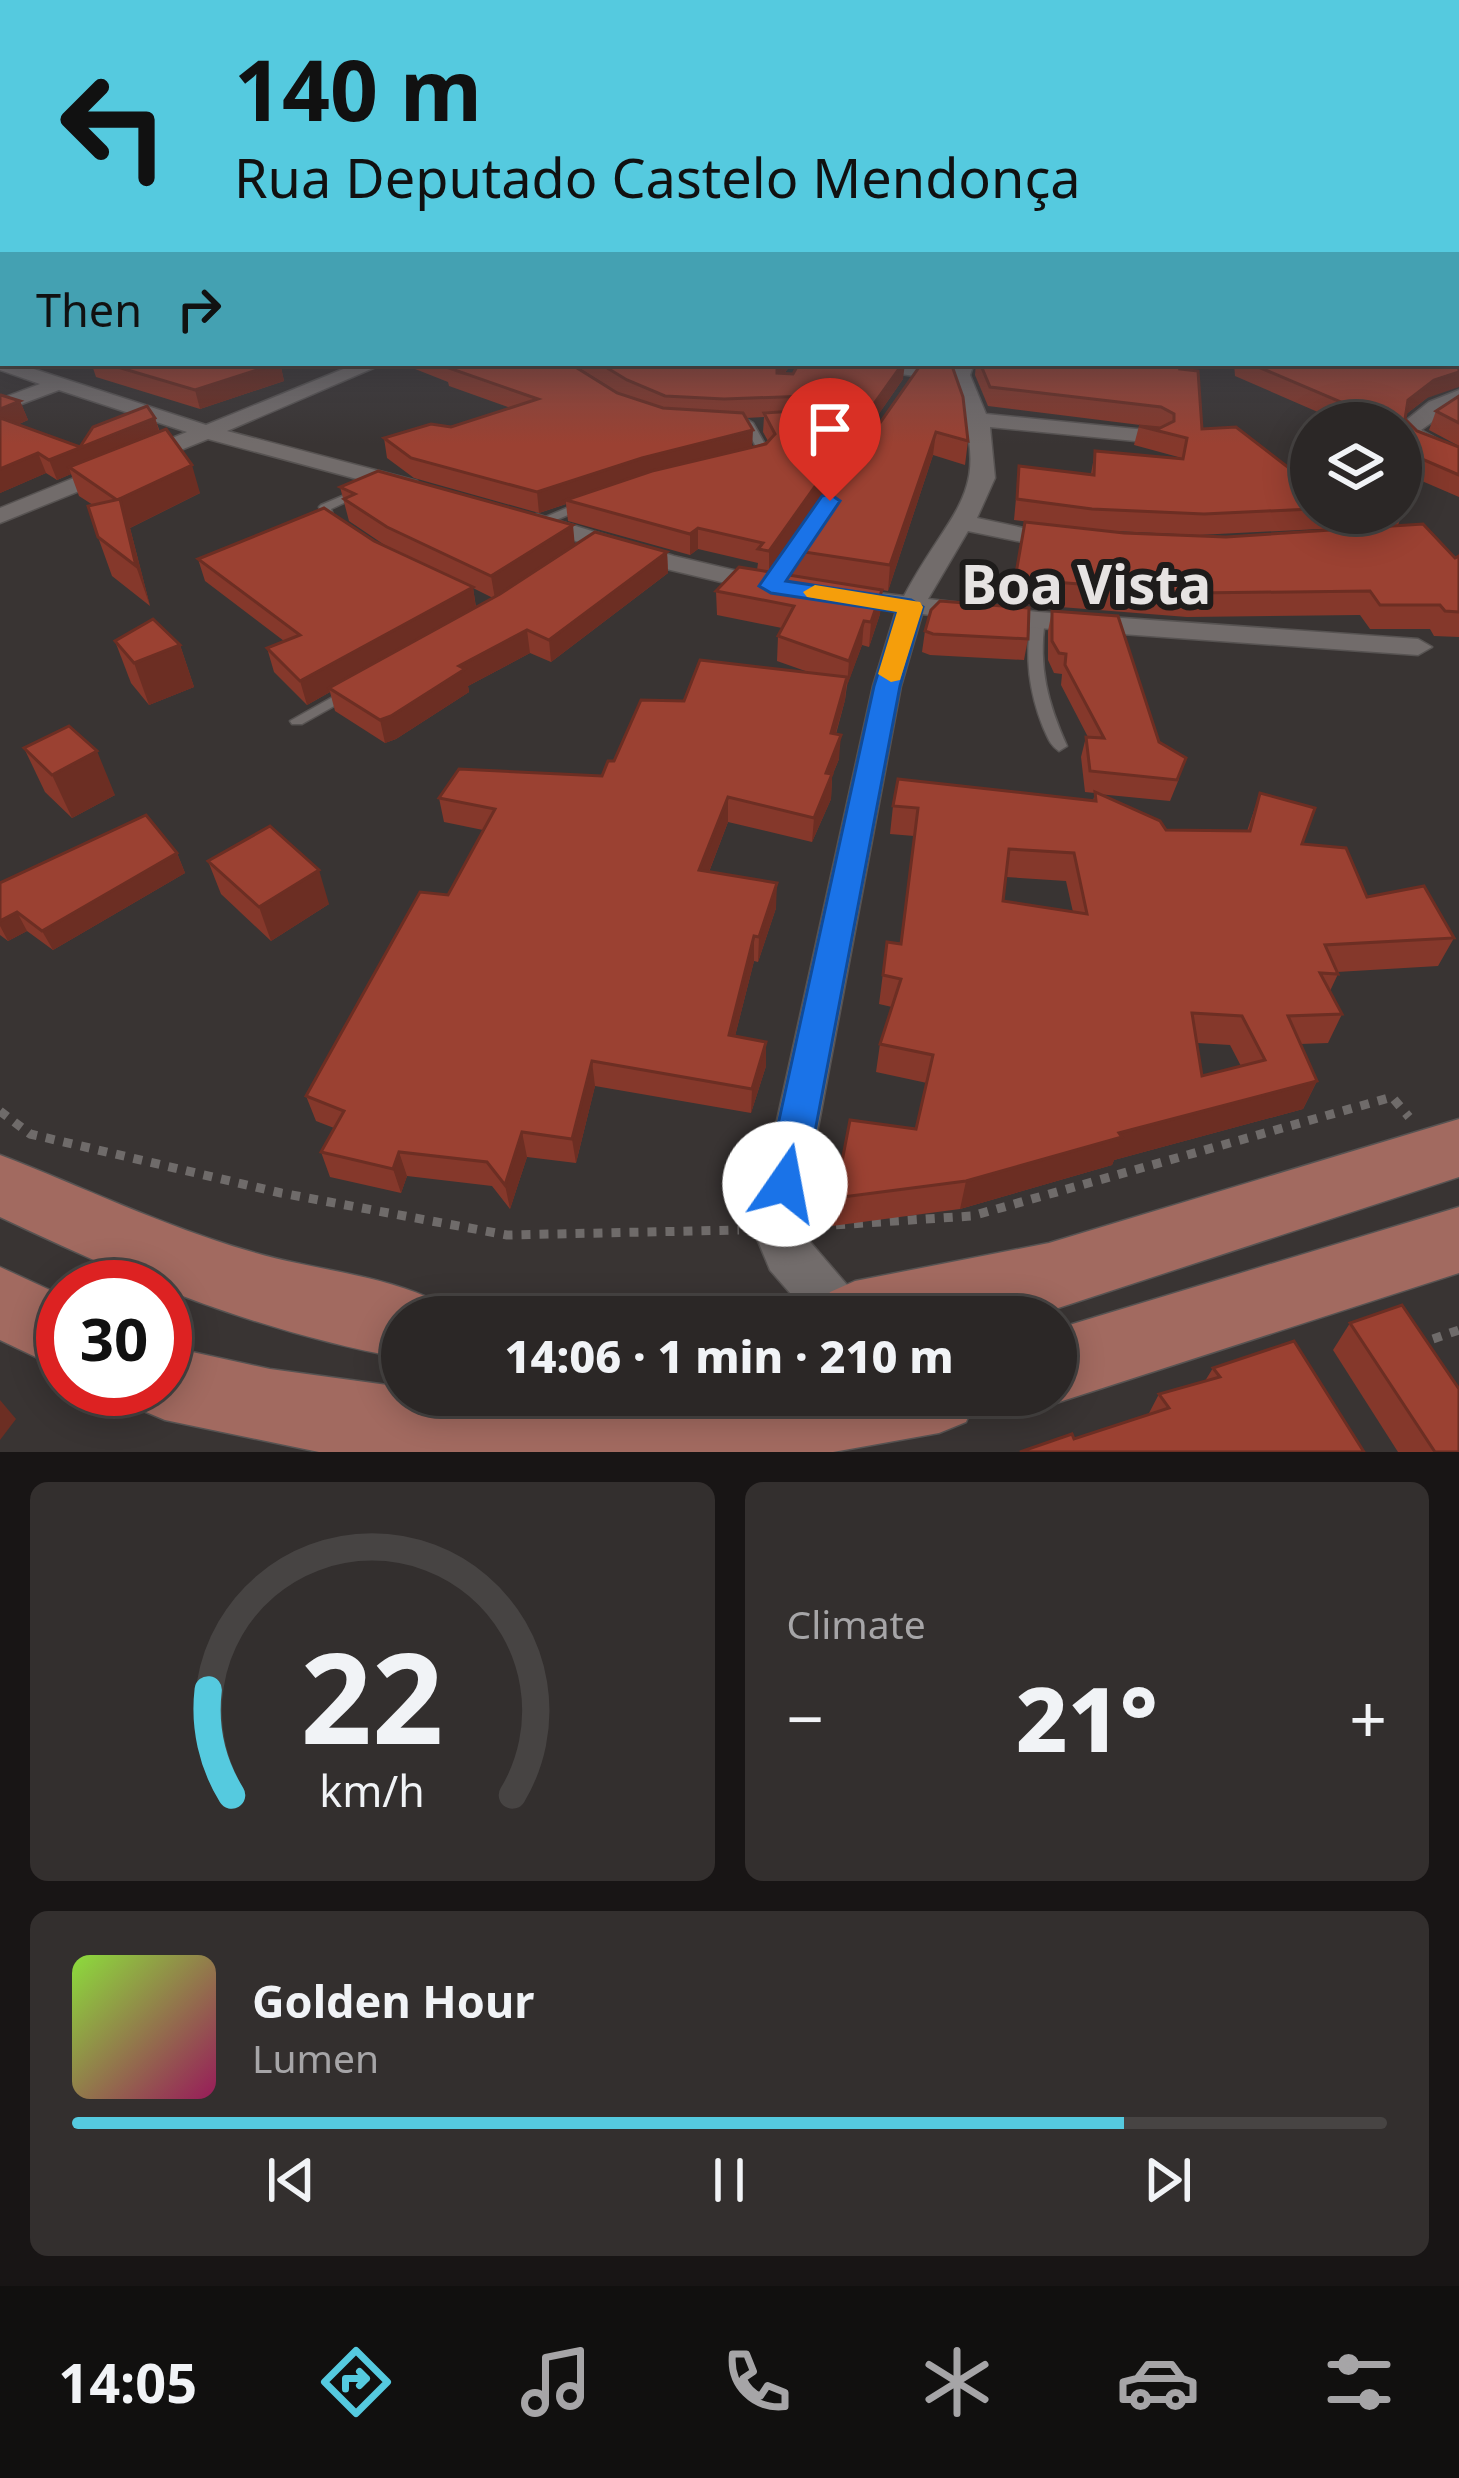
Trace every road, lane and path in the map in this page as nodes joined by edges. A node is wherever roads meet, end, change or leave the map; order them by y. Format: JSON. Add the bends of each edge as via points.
{"nodes":[{"id":1,"x":6,"y":366,"type":"edge"},
{"id":2,"x":368,"y":366,"type":"edge"},
{"id":3,"x":887,"y":366,"type":"edge"},
{"id":4,"x":962,"y":369,"type":"edge"},
{"id":5,"x":919,"y":370,"type":"junction"},
{"id":6,"x":59,"y":383,"type":"junction"},
{"id":7,"x":906,"y":388,"type":"edge"},
{"id":8,"x":1459,"y":396,"type":"edge"},
{"id":9,"x":0,"y":406,"type":"edge"},
{"id":10,"x":980,"y":420,"type":"junction"},
{"id":11,"x":767,"y":423,"type":"edge"},
{"id":12,"x":210,"y":433,"type":"junction"},
{"id":13,"x":1156,"y":437,"type":"edge"},
{"id":14,"x":1459,"y":459,"type":"edge"},
{"id":15,"x":734,"y":464,"type":"edge"},
{"id":16,"x":390,"y":481,"type":"junction"},
{"id":17,"x":433,"y":492,"type":"edge"},
{"id":18,"x":599,"y":499,"type":"edge"},
{"id":19,"x":0,"y":516,"type":"edge"},
{"id":20,"x":529,"y":519,"type":"joint"},
{"id":21,"x":965,"y":524,"type":"junction"},
{"id":22,"x":808,"y":530,"type":"edge"},
{"id":23,"x":346,"y":533,"type":"edge"},
{"id":24,"x":1079,"y":545,"type":"edge"},
{"id":25,"x":794,"y":589,"type":"junction"},
{"id":26,"x":911,"y":607,"type":"junction"},
{"id":27,"x":1038,"y":620,"type":"junction"},
{"id":28,"x":1418,"y":647,"type":"dead end"},
{"id":29,"x":356,"y":687,"type":"edge"},
{"id":30,"x":297,"y":721,"type":"dead end"},
{"id":31,"x":1059,"y":746,"type":"dead end"},
{"id":32,"x":1392,"y":1097,"type":"dead end"},
{"id":33,"x":0,"y":1111,"type":"edge"},
{"id":34,"x":1223,"y":1125,"type":"edge"},
{"id":35,"x":1234,"y":1144,"type":"junction"},
{"id":36,"x":1459,"y":1148,"type":"edge"},
{"id":37,"x":0,"y":1185,"type":"edge"},
{"id":38,"x":776,"y":1229,"type":"junction"},
{"id":39,"x":1459,"y":1240,"type":"edge"},
{"id":40,"x":824,"y":1296,"type":"edge"},
{"id":41,"x":957,"y":1296,"type":"edge"},
{"id":42,"x":0,"y":1302,"type":"edge"},
{"id":43,"x":381,"y":1319,"type":"edge"},
{"id":44,"x":36,"y":1320,"type":"edge"},
{"id":45,"x":1459,"y":1330,"type":"edge"},
{"id":46,"x":1432,"y":1339,"type":"edge"},
{"id":47,"x":1077,"y":1359,"type":"edge"},
{"id":48,"x":192,"y":1389,"type":"edge"},
{"id":49,"x":818,"y":1416,"type":"edge"},
{"id":50,"x":528,"y":1448,"type":"edge"}],
"edges":[{"from":1,"to":6,"type":"street"},
{"from":2,"to":12,"type":"street"},
{"from":3,"to":5,"type":"street"},
{"from":4,"to":5,"type":"street"},
{"from":4,"to":10,"type":"street"},
{"from":5,"to":7,"type":"lane"},
{"from":6,"to":9,"type":"street"},
{"from":6,"to":12,"type":"street"},
{"from":8,"to":14,"type":"street","via":[[1410,432]]},
{"from":10,"to":13,"type":"street"},
{"from":10,"to":21,"type":"street","via":[[984,479]]},
{"from":11,"to":15,"type":"lane","via":[[741,424],[765,453]]},
{"from":12,"to":16,"type":"street"},
{"from":12,"to":19,"type":"street"},
{"from":16,"to":17,"type":"street"},
{"from":16,"to":23,"type":"lane","via":[[326,507],[324,516]]},
{"from":18,"to":20,"type":"lane"},
{"from":20,"to":25,"type":"street","via":[[593,547]]},
{"from":21,"to":24,"type":"street"},
{"from":21,"to":26,"type":"street"},
{"from":22,"to":25,"type":"lane"},
{"from":25,"to":26,"type":"street"},
{"from":26,"to":27,"type":"street"},
{"from":26,"to":38,"type":"street","via":[[887,686]]},
{"from":27,"to":28,"type":"street"},
{"from":27,"to":31,"type":"lane","via":[[1031,670]]},
{"from":29,"to":30,"type":"lane"},
{"from":32,"to":35,"type":"path"},
{"from":33,"to":38,"type":"path","via":[[30,1134],[280,1193],[507,1234]]},
{"from":34,"to":35,"type":"path"},
{"from":35,"to":38,"type":"path","via":[[972,1216]]},
{"from":36,"to":41,"type":"main road","via":[[1049,1277]]},
{"from":37,"to":43,"type":"main road","via":[[134,1248],[333,1312]]},
{"from":38,"to":40,"type":"street","via":[[786,1254]]},
{"from":39,"to":47,"type":"main road"},
{"from":42,"to":44,"type":"main road"},
{"from":45,"to":46,"type":"path"},
{"from":48,"to":50,"type":"main road"},
{"from":49,"to":50,"type":"main road"}]}
